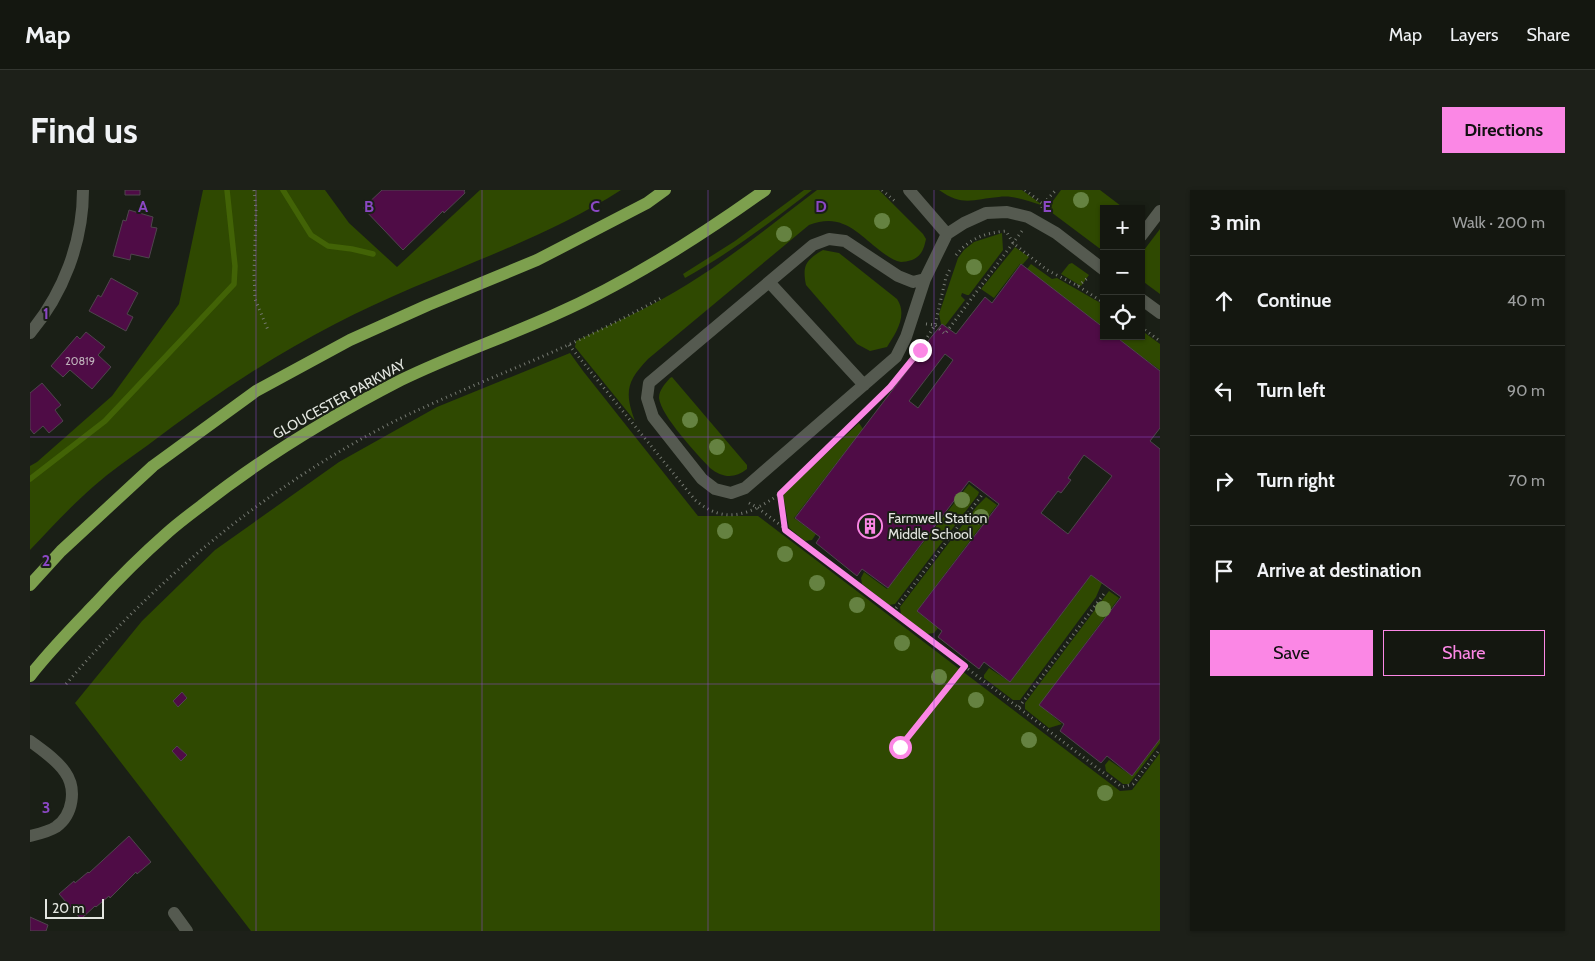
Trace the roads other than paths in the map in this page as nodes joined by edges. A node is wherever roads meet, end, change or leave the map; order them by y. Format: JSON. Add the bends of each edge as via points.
{"nodes":[{"id":1,"x":84,"y":190,"type":"edge"},
{"id":2,"x":665,"y":190,"type":"edge"},
{"id":3,"x":765,"y":190,"type":"edge"},
{"id":4,"x":909,"y":190,"type":"edge"},
{"id":5,"x":1160,"y":211,"type":"edge"},
{"id":6,"x":1145,"y":231,"type":"edge"},
{"id":7,"x":947,"y":234,"type":"junction"},
{"id":8,"x":1098,"y":272,"type":"edge"},
{"id":9,"x":925,"y":278,"type":"junction"},
{"id":10,"x":769,"y":282,"type":"junction"},
{"id":11,"x":1145,"y":302,"type":"edge"},
{"id":12,"x":1160,"y":313,"type":"edge"},
{"id":13,"x":30,"y":333,"type":"edge"},
{"id":14,"x":864,"y":385,"type":"junction"},
{"id":15,"x":30,"y":585,"type":"edge"},
{"id":16,"x":30,"y":676,"type":"edge"},
{"id":17,"x":30,"y":740,"type":"edge"},
{"id":18,"x":30,"y":836,"type":"edge"},
{"id":19,"x":174,"y":913,"type":"dead end"},
{"id":20,"x":187,"y":931,"type":"edge"}],
"edges":[{"from":1,"to":13,"type":"street","via":[[79,234],[70,266],[56,295]]},
{"from":2,"to":15,"type":"main road","via":[[647,203],[537,260],[350,340],[256,391],[153,466],[61,551]]},
{"from":3,"to":16,"type":"main road","name":"GLOUCESTER PARKWAY","via":[[671,254],[628,278],[553,316],[404,379],[360,401],[264,459],[167,533],[111,587]]},
{"from":4,"to":7,"type":"street"},
{"from":5,"to":6,"type":"street"},
{"from":7,"to":8,"type":"street","via":[[986,213],[1008,212],[1028,217],[1049,229]]},
{"from":7,"to":9,"type":"street"},
{"from":9,"to":10,"type":"street","via":[[913,282],[898,276],[845,241],[829,240],[813,244]]},
{"from":9,"to":14,"type":"street","via":[[896,357]]},
{"from":10,"to":14,"type":"street"},
{"from":10,"to":14,"type":"street","via":[[649,383],[647,398],[653,417],[702,479],[715,489],[731,493],[745,488]]},
{"from":11,"to":12,"type":"street"},
{"from":17,"to":18,"type":"street","via":[[66,772],[72,792],[71,805],[62,821]]},
{"from":19,"to":20,"type":"street"}]}
